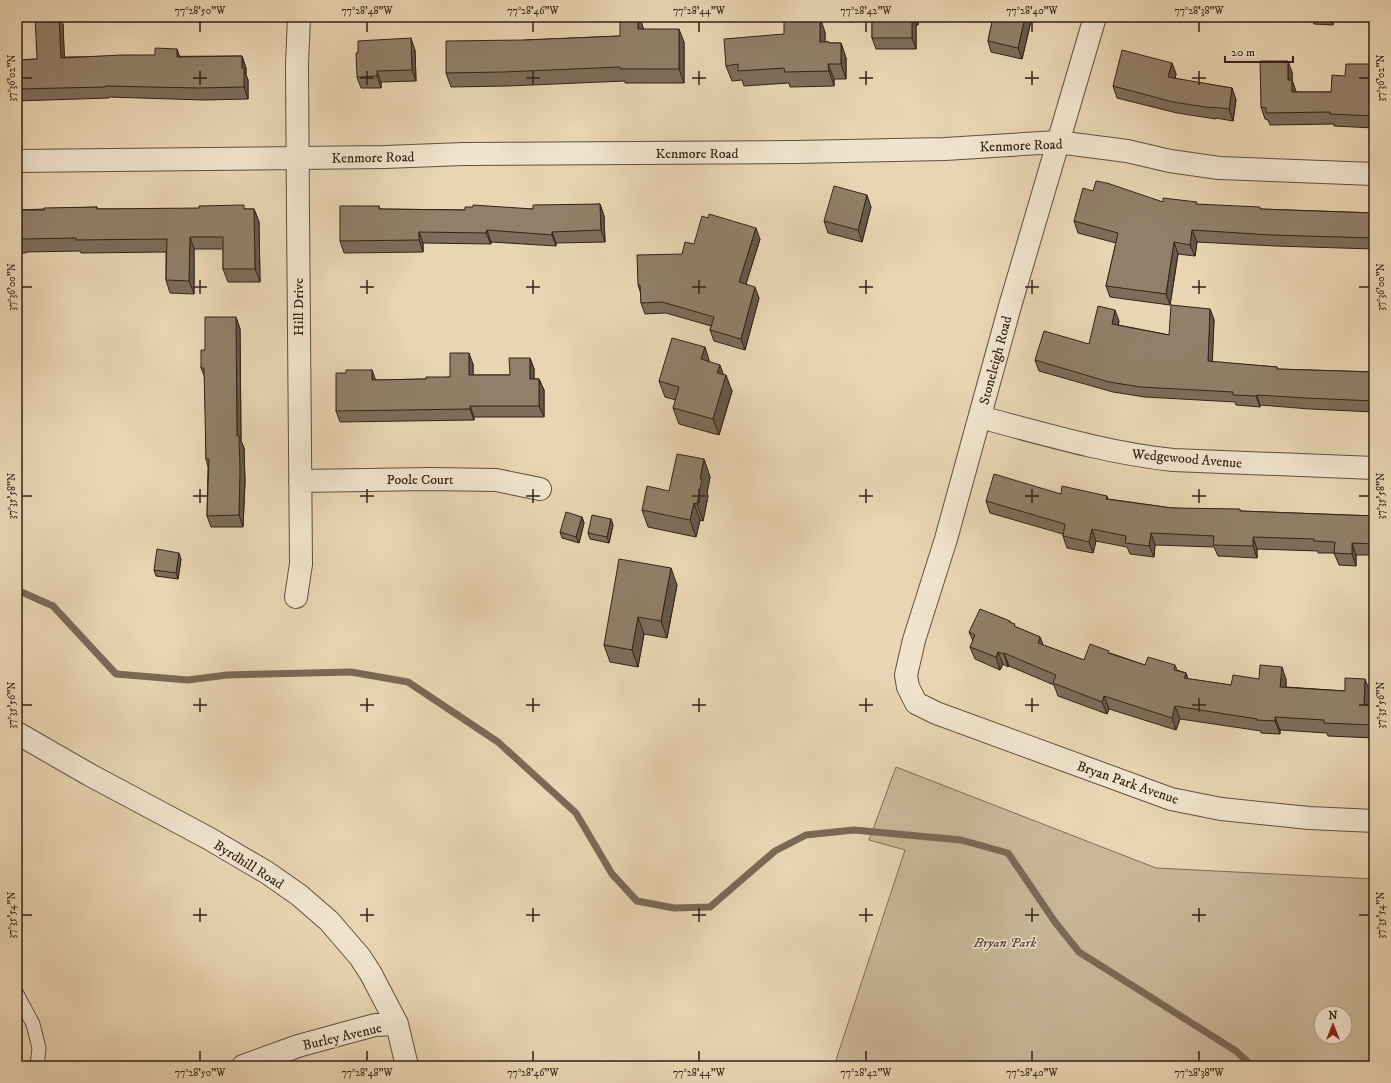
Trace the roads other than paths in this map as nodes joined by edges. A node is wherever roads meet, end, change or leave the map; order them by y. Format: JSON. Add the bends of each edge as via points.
{"nodes":[{"id":1,"x":298,"y":17,"type":"edge"},
{"id":2,"x":1095,"y":17,"type":"edge"},
{"id":3,"x":1057,"y":142,"type":"junction"},
{"id":4,"x":298,"y":158,"type":"junction"},
{"id":5,"x":17,"y":161,"type":"edge"},
{"id":6,"x":1374,"y":174,"type":"edge"},
{"id":7,"x":980,"y":417,"type":"junction"},
{"id":8,"x":1374,"y":468,"type":"edge"},
{"id":9,"x":300,"y":481,"type":"junction"},
{"id":10,"x":540,"y":489,"type":"dead end"},
{"id":11,"x":296,"y":597,"type":"dead end"},
{"id":12,"x":916,"y":703,"type":"joint"},
{"id":13,"x":17,"y":735,"type":"edge"},
{"id":14,"x":1374,"y":821,"type":"edge"},
{"id":15,"x":17,"y":994,"type":"edge"},
{"id":16,"x":397,"y":1024,"type":"junction"},
{"id":17,"x":37,"y":1066,"type":"edge"},
{"id":18,"x":243,"y":1066,"type":"edge"},
{"id":19,"x":407,"y":1066,"type":"edge"}],
"edges":[{"from":1,"to":4,"type":"street","name":"Hill Drive"},
{"from":2,"to":3,"type":"street","name":"Stoneleigh Road"},
{"from":3,"to":4,"type":"street","name":"Kenmore Road","via":[[929,149]]},
{"from":3,"to":6,"type":"street","name":"Kenmore Road","via":[[1126,151],[1218,168]]},
{"from":3,"to":7,"type":"street","name":"Stoneleigh Road"},
{"from":4,"to":5,"type":"street","name":"Kenmore Road"},
{"from":4,"to":9,"type":"street","name":"Hill Drive"},
{"from":7,"to":8,"type":"street","name":"Wedgewood Avenue","via":[[1098,448],[1140,456]]},
{"from":7,"to":12,"type":"street","name":"Stoneleigh Road","via":[[906,675],[908,687]]},
{"from":9,"to":10,"type":"street","name":"Poole Court","via":[[496,480]]},
{"from":9,"to":11,"type":"street","name":"Hill Drive","via":[[301,564]]},
{"from":12,"to":14,"type":"street","name":"Bryan Park Avenue","via":[[936,713],[1171,799],[1221,809],[1309,818]]},
{"from":13,"to":16,"type":"street","name":"Byrdhill Road","via":[[208,838],[266,872],[298,895],[329,921],[360,957]]},
{"from":15,"to":17,"type":"lane","via":[[33,1024],[39,1048]]},
{"from":16,"to":18,"type":"street","name":"Burley Avenue","via":[[375,1026],[298,1046]]},
{"from":16,"to":19,"type":"street","name":"Byrdhill Road"}]}
